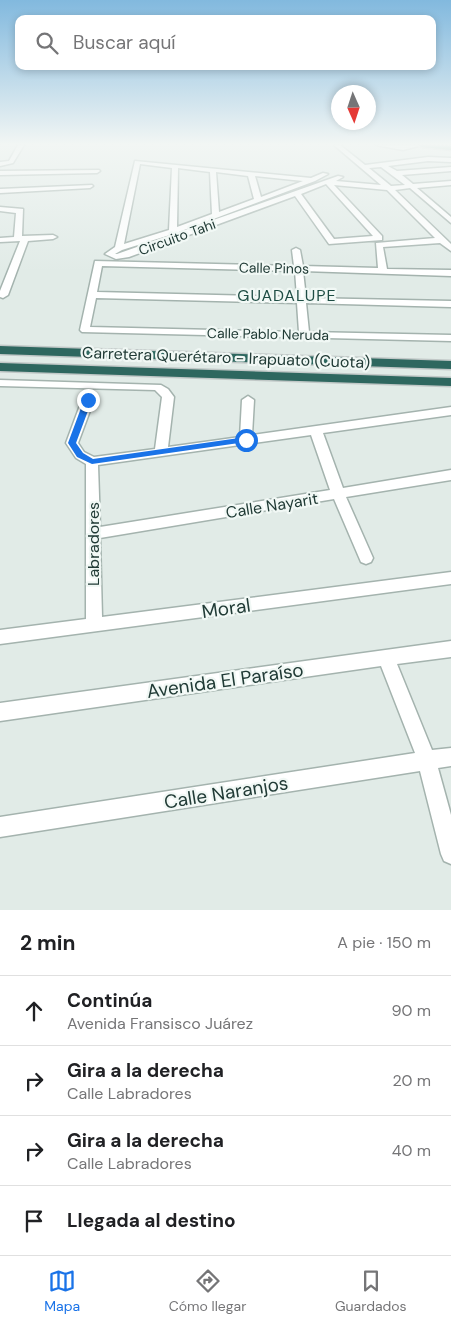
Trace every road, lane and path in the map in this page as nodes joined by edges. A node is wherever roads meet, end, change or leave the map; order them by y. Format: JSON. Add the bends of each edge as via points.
{"nodes":[{"id":1,"x":90,"y":187,"type":"edge"},
{"id":2,"x":132,"y":187,"type":"edge"},
{"id":3,"x":174,"y":187,"type":"edge"},
{"id":4,"x":214,"y":187,"type":"edge"},
{"id":5,"x":255,"y":187,"type":"edge"},
{"id":6,"x":300,"y":187,"type":"edge"},
{"id":7,"x":305,"y":187,"type":"edge"},
{"id":8,"x":333,"y":187,"type":"edge"},
{"id":9,"x":379,"y":187,"type":"edge"},
{"id":10,"x":384,"y":187,"type":"edge"},
{"id":11,"x":401,"y":187,"type":"edge"},
{"id":12,"x":412,"y":187,"type":"edge"},
{"id":13,"x":389,"y":188,"type":"junction"},
{"id":14,"x":295,"y":190,"type":"junction"},
{"id":15,"x":0,"y":191,"type":"edge"},
{"id":16,"x":258,"y":200,"type":"junction"},
{"id":17,"x":0,"y":209,"type":"edge"},
{"id":18,"x":216,"y":215,"type":"junction"},
{"id":19,"x":451,"y":221,"type":"edge"},
{"id":20,"x":173,"y":231,"type":"junction"},
{"id":21,"x":423,"y":233,"type":"dead end"},
{"id":22,"x":53,"y":237,"type":"dead end"},
{"id":23,"x":21,"y":239,"type":"junction"},
{"id":24,"x":0,"y":240,"type":"edge"},
{"id":25,"x":442,"y":240,"type":"junction"},
{"id":26,"x":119,"y":248,"type":"junction"},
{"id":27,"x":451,"y":249,"type":"edge"},
{"id":28,"x":296,"y":250,"type":"dead end"},
{"id":29,"x":299,"y":269,"type":"junction"},
{"id":30,"x":383,"y":271,"type":"junction"},
{"id":31,"x":451,"y":273,"type":"edge"},
{"id":32,"x":3,"y":295,"type":"dead end"},
{"id":33,"x":92,"y":295,"type":"junction"},
{"id":34,"x":302,"y":300,"type":"junction"},
{"id":35,"x":451,"y":304,"type":"edge"},
{"id":36,"x":304,"y":335,"type":"junction"},
{"id":37,"x":451,"y":338,"type":"edge"},
{"id":38,"x":0,"y":350,"type":"edge"},
{"id":39,"x":451,"y":365,"type":"edge"},
{"id":40,"x":0,"y":367,"type":"edge"},
{"id":41,"x":451,"y":382,"type":"edge"},
{"id":42,"x":0,"y":383,"type":"edge"},
{"id":43,"x":88,"y":400,"type":"dead end"},
{"id":44,"x":248,"y":400,"type":"dead end"},
{"id":45,"x":451,"y":411,"type":"edge"},
{"id":46,"x":316,"y":431,"type":"junction"},
{"id":47,"x":246,"y":440,"type":"junction"},
{"id":48,"x":161,"y":452,"type":"junction"},
{"id":49,"x":92,"y":462,"type":"junction"},
{"id":50,"x":451,"y":476,"type":"edge"},
{"id":51,"x":338,"y":494,"type":"junction"},
{"id":52,"x":93,"y":534,"type":"junction"},
{"id":53,"x":366,"y":558,"type":"dead end"},
{"id":54,"x":451,"y":578,"type":"edge"},
{"id":55,"x":94,"y":626,"type":"junction"},
{"id":56,"x":0,"y":637,"type":"edge"},
{"id":57,"x":451,"y":649,"type":"edge"},
{"id":58,"x":386,"y":657,"type":"junction"},
{"id":59,"x":0,"y":712,"type":"edge"},
{"id":60,"x":451,"y":757,"type":"edge"},
{"id":61,"x":427,"y":761,"type":"junction"},
{"id":62,"x":0,"y":827,"type":"edge"},
{"id":63,"x":451,"y":854,"type":"edge"}],
"edges":[{"from":1,"to":15,"type":"street"},
{"from":2,"to":26,"type":"street","name":"Circuito Tahi"},
{"from":3,"to":20,"type":"street"},
{"from":4,"to":18,"type":"street"},
{"from":5,"to":16,"type":"street"},
{"from":6,"to":14,"type":"street","name":"Circuito Tahi"},
{"from":7,"to":14,"type":"street","name":"Circuito Tahi"},
{"from":8,"to":14,"type":"street","via":[[379,238],[332,242]]},
{"from":9,"to":21,"type":"street"},
{"from":10,"to":13,"type":"street"},
{"from":11,"to":13,"type":"street"},
{"from":12,"to":19,"type":"street"},
{"from":13,"to":25,"type":"street"},
{"from":14,"to":16,"type":"street","name":"Circuito Tahi"},
{"from":14,"to":26,"type":"street","name":"Circuito Tahi","via":[[126,255],[109,254]]},
{"from":16,"to":18,"type":"street","name":"Circuito Tahi"},
{"from":17,"to":23,"type":"street","via":[[20,211]]},
{"from":18,"to":20,"type":"street","name":"Circuito Tahi"},
{"from":20,"to":26,"type":"street","name":"Circuito Tahi"},
{"from":22,"to":23,"type":"street"},
{"from":23,"to":24,"type":"street"},
{"from":23,"to":32,"type":"street"},
{"from":25,"to":27,"type":"street"},
{"from":25,"to":30,"type":"street","via":[[379,245]]},
{"from":28,"to":29,"type":"street"},
{"from":29,"to":30,"type":"street","name":"Calle Pinos"},
{"from":29,"to":33,"type":"street","name":"Calle Pinos","via":[[98,264]]},
{"from":29,"to":34,"type":"street"},
{"from":30,"to":31,"type":"street","name":"Calle Pinos"},
{"from":33,"to":34,"type":"street"},
{"from":33,"to":36,"type":"street","name":"Calle Pablo Neruda","via":[[85,330]]},
{"from":34,"to":35,"type":"street"},
{"from":34,"to":36,"type":"street"},
{"from":36,"to":37,"type":"street","name":"Calle Pablo Neruda"},
{"from":38,"to":39,"type":"highway","name":"Carretera Querétaro - Irapuato (Cuota)"},
{"from":40,"to":41,"type":"highway","name":"Carretera Querétaro - Irapuato (Cuota)"},
{"from":42,"to":48,"type":"street","via":[[157,387],[168,397]]},
{"from":43,"to":49,"type":"street","via":[[72,443],[80,455]]},
{"from":44,"to":47,"type":"street"},
{"from":45,"to":46,"type":"street"},
{"from":46,"to":47,"type":"street"},
{"from":46,"to":51,"type":"street"},
{"from":47,"to":48,"type":"street"},
{"from":48,"to":49,"type":"street"},
{"from":49,"to":52,"type":"street","name":"Labradores"},
{"from":50,"to":51,"type":"street","name":"Calle Nayarit"},
{"from":51,"to":52,"type":"street","name":"Calle Nayarit"},
{"from":51,"to":53,"type":"street"},
{"from":52,"to":55,"type":"street","name":"Labradores"},
{"from":54,"to":55,"type":"street","name":"Moral"},
{"from":55,"to":56,"type":"street","name":"Moral"},
{"from":57,"to":58,"type":"street","name":"Avenida El Paraíso"},
{"from":58,"to":59,"type":"street","name":"Avenida El Paraíso"},
{"from":58,"to":61,"type":"street"},
{"from":60,"to":61,"type":"street","name":"Calle Naranjos"},
{"from":61,"to":62,"type":"street","name":"Calle Naranjos"},
{"from":61,"to":63,"type":"street"}]}
